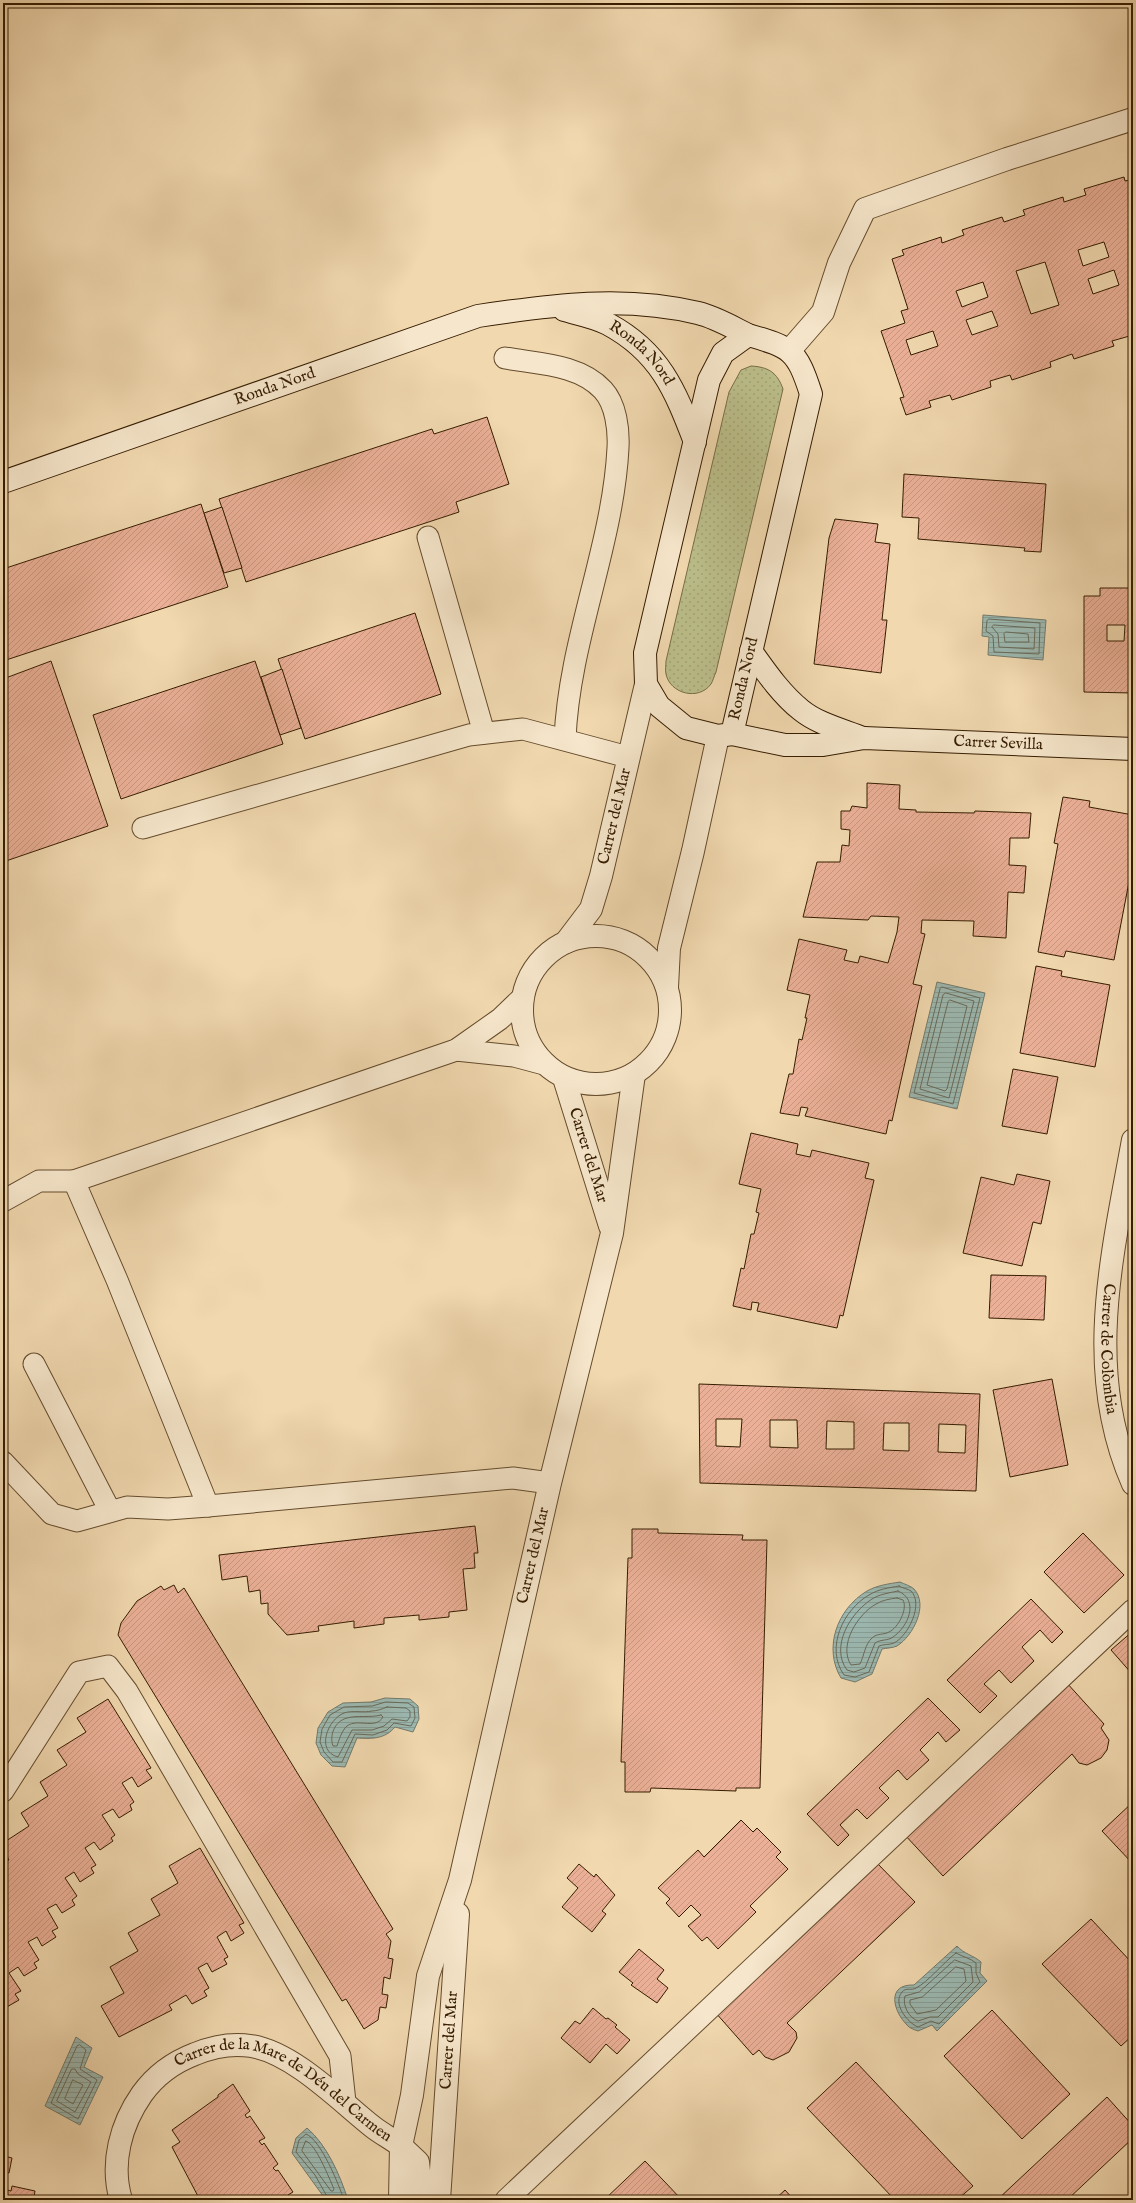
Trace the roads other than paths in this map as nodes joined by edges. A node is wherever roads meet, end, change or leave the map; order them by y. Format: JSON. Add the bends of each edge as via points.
{"nodes":[{"id":1,"x":1133,"y":119,"type":"edge"},
{"id":2,"x":549,"y":306,"type":"junction"},
{"id":3,"x":748,"y":334,"type":"junction"},
{"id":4,"x":790,"y":350,"type":"junction"},
{"id":5,"x":505,"y":358,"type":"dead end"},
{"id":6,"x":695,"y":442,"type":"junction"},
{"id":7,"x":3,"y":482,"type":"edge"},
{"id":8,"x":428,"y":537,"type":"dead end"},
{"id":9,"x":751,"y":651,"type":"junction"},
{"id":10,"x":646,"y":684,"type":"junction"},
{"id":11,"x":484,"y":733,"type":"junction"},
{"id":12,"x":725,"y":735,"type":"junction"},
{"id":13,"x":565,"y":738,"type":"junction"},
{"id":14,"x":864,"y":738,"type":"junction"},
{"id":15,"x":1133,"y":749,"type":"edge"},
{"id":16,"x":628,"y":757,"type":"junction"},
{"id":17,"x":143,"y":828,"type":"dead end"},
{"id":18,"x":566,"y":942,"type":"junction"},
{"id":19,"x":667,"y":988,"type":"junction"},
{"id":20,"x":522,"y":998,"type":"junction"},
{"id":21,"x":456,"y":1050,"type":"junction"},
{"id":22,"x":544,"y":1064,"type":"junction"},
{"id":23,"x":634,"y":1074,"type":"junction"},
{"id":24,"x":564,"y":1078,"type":"junction"},
{"id":25,"x":1133,"y":1140,"type":"edge"},
{"id":26,"x":74,"y":1181,"type":"junction"},
{"id":27,"x":3,"y":1201,"type":"edge"},
{"id":28,"x":612,"y":1233,"type":"junction"},
{"id":29,"x":34,"y":1364,"type":"dead end"},
{"id":30,"x":3,"y":1462,"type":"edge"},
{"id":31,"x":550,"y":1483,"type":"junction"},
{"id":32,"x":1133,"y":1484,"type":"edge"},
{"id":33,"x":208,"y":1506,"type":"junction"},
{"id":34,"x":110,"y":1511,"type":"junction"},
{"id":35,"x":1133,"y":1610,"type":"edge"},
{"id":36,"x":3,"y":1791,"type":"edge"},
{"id":37,"x":460,"y":1880,"type":"junction"},
{"id":38,"x":345,"y":2102,"type":"junction"},
{"id":39,"x":401,"y":2146,"type":"junction"},
{"id":40,"x":121,"y":2200,"type":"edge"},
{"id":41,"x":400,"y":2200,"type":"edge"},
{"id":42,"x":422,"y":2200,"type":"edge"},
{"id":43,"x":439,"y":2200,"type":"edge"},
{"id":44,"x":506,"y":2200,"type":"edge"}],
"edges":[{"from":1,"to":4,"type":"street","via":[[865,209],[839,263],[823,312]]},
{"from":2,"to":3,"type":"street","name":"Ronda Nord","via":[[619,302],[659,306],[699,313]]},
{"from":2,"to":6,"type":"street","name":"Ronda Nord","via":[[607,323],[640,345],[660,367],[677,394]]},
{"from":2,"to":7,"type":"street","name":"Ronda Nord","via":[[478,316]]},
{"from":3,"to":4,"type":"street","name":"Ronda Nord"},
{"from":3,"to":6,"type":"street","name":"Ronda Nord","via":[[723,354],[709,380]]},
{"from":4,"to":9,"type":"street","name":"Ronda Nord","via":[[804,371],[811,394]]},
{"from":5,"to":13,"type":"lane","via":[[561,367],[589,377],[604,392],[615,415],[618,447],[608,520],[574,672]]},
{"from":6,"to":10,"type":"street","name":"Ronda Nord","via":[[645,653]]},
{"from":8,"to":11,"type":"lane"},
{"from":9,"to":12,"type":"street","name":"Ronda Nord"},
{"from":9,"to":14,"type":"street","name":"Carrer Sevilla","via":[[773,682],[802,711],[826,724]]},
{"from":10,"to":12,"type":"street","name":"Ronda Nord","via":[[659,706],[686,728]]},
{"from":10,"to":16,"type":"street","name":"Carrer del Mar"},
{"from":11,"to":13,"type":"lane","via":[[523,728]]},
{"from":11,"to":17,"type":"lane","via":[[469,735]]},
{"from":12,"to":14,"type":"street","name":"Carrer Sevilla","via":[[785,745],[823,745]]},
{"from":12,"to":19,"type":"street","via":[[669,948]]},
{"from":13,"to":16,"type":"lane"},
{"from":14,"to":15,"type":"street","name":"Carrer Sevilla"},
{"from":16,"to":18,"type":"street","name":"Carrer del Mar","via":[[591,909]]},
{"from":18,"to":19,"type":"street","via":[[590,935],[615,938],[638,948],[656,966]]},
{"from":18,"to":20,"type":"street","via":[[545,955],[529,975]]},
{"from":19,"to":23,"type":"street","via":[[670,1013],[665,1037],[653,1058]]},
{"from":20,"to":21,"type":"lane","via":[[500,1019]]},
{"from":20,"to":22,"type":"street","via":[[524,1028],[530,1045]]},
{"from":21,"to":22,"type":"lane","via":[[514,1056]]},
{"from":21,"to":26,"type":"lane"},
{"from":22,"to":24,"type":"street"},
{"from":23,"to":24,"type":"street","via":[[611,1083],[587,1085]]},
{"from":23,"to":28,"type":"street","name":"Carrer del Mar"},
{"from":24,"to":28,"type":"street","name":"Carrer del Mar"},
{"from":25,"to":32,"type":"street","name":"Carrer de Colòmbia","via":[[1111,1259],[1104,1338],[1107,1393],[1112,1421]]},
{"from":26,"to":27,"type":"lane","via":[[39,1181]]},
{"from":26,"to":33,"type":"lane","via":[[117,1280]]},
{"from":28,"to":31,"type":"street","name":"Carrer del Mar"},
{"from":29,"to":34,"type":"lane"},
{"from":30,"to":34,"type":"lane","via":[[52,1514],[77,1521]]},
{"from":31,"to":33,"type":"lane","via":[[513,1478]]},
{"from":31,"to":37,"type":"street","name":"Carrer del Mar"},
{"from":33,"to":34,"type":"lane","via":[[168,1509],[127,1507]]},
{"from":35,"to":44,"type":"lane"},
{"from":36,"to":38,"type":"lane","via":[[79,1672],[108,1666],[131,1698],[340,2056]]},
{"from":37,"to":39,"type":"street","name":"Carrer del Mar","via":[[428,1976],[412,2095]]},
{"from":37,"to":43,"type":"street","name":"Carrer del Mar"},
{"from":38,"to":39,"type":"street","name":"Carrer de la Mare de Déu del Carmen"},
{"from":38,"to":40,"type":"street","name":"Carrer de la Mare de Déu del Carmen","via":[[308,2073],[269,2051],[251,2046],[229,2045],[206,2049],[185,2058],[149,2085],[135,2104],[125,2125],[118,2147],[116,2170]]},
{"from":39,"to":41,"type":"street","name":"Carrer del Mar"},
{"from":39,"to":42,"type":"street","via":[[418,2162]]}]}
